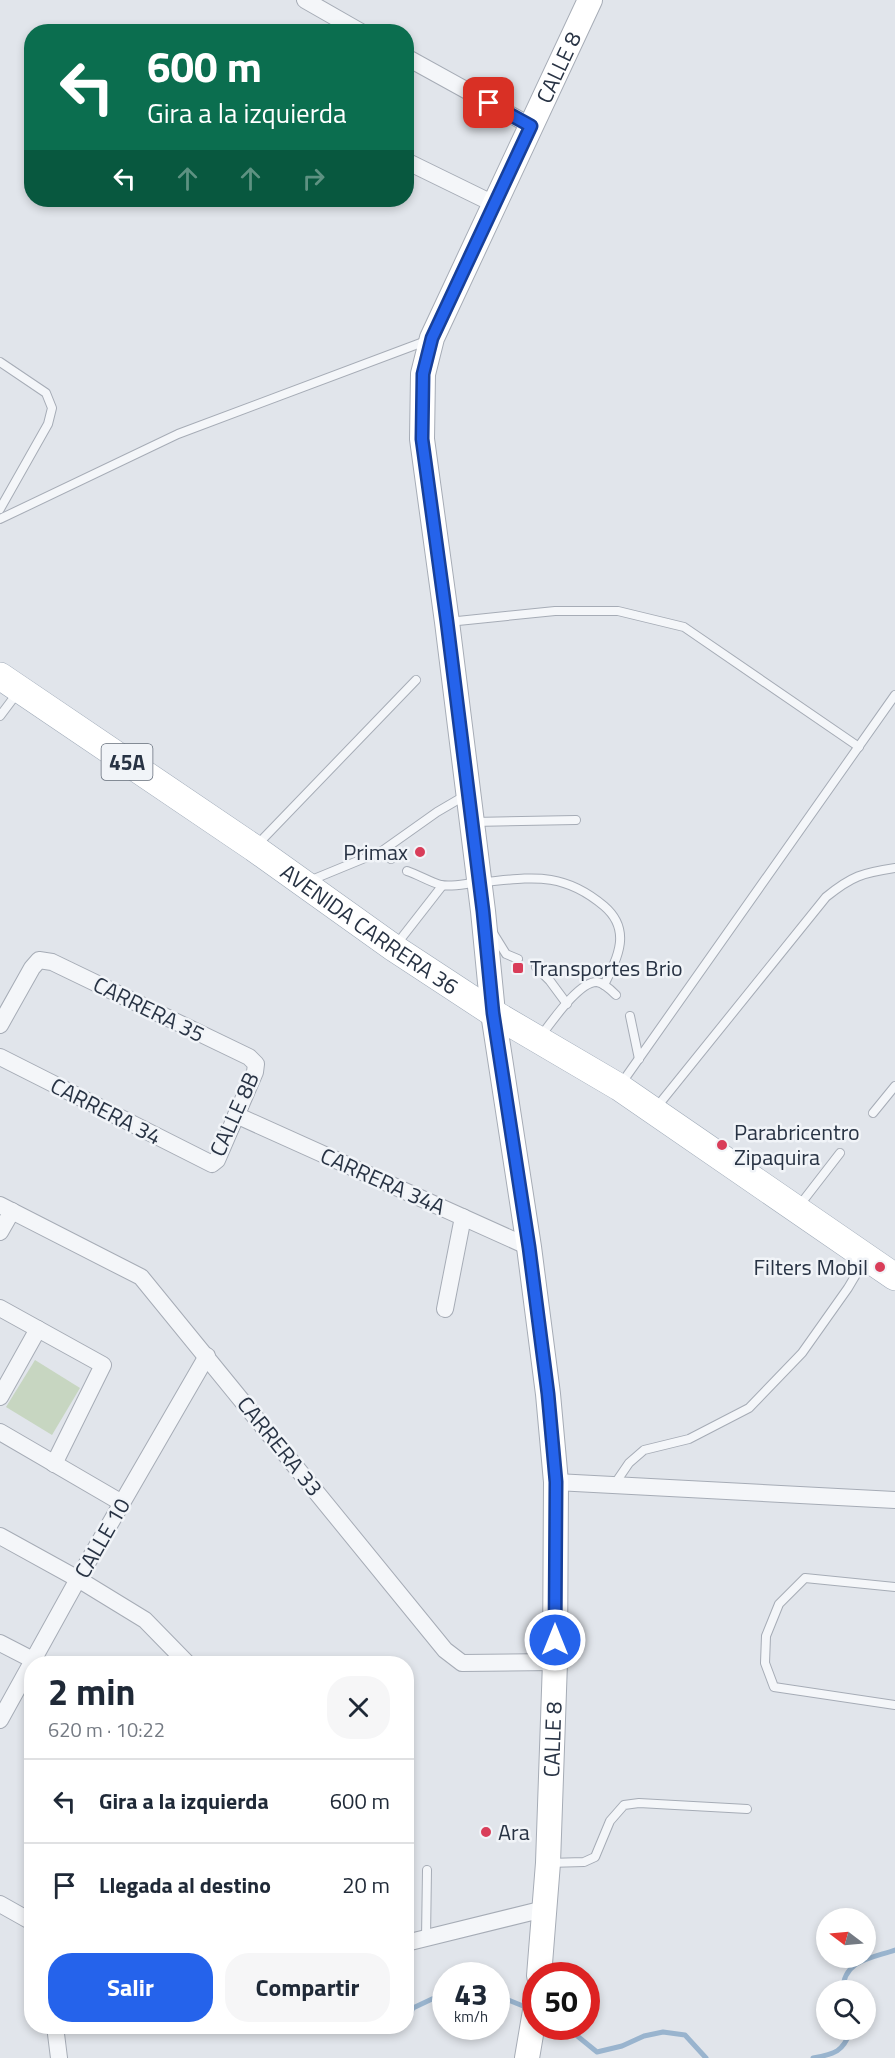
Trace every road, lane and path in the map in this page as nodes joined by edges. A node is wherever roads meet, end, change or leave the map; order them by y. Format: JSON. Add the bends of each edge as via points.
{"nodes":[{"id":1,"x":305,"y":0,"type":"edge"},
{"id":2,"x":590,"y":0,"type":"edge"},
{"id":3,"x":347,"y":24,"type":"edge"},
{"id":4,"x":414,"y":61,"type":"edge"},
{"id":5,"x":531,"y":126,"type":"junction"},
{"id":6,"x":414,"y":165,"type":"edge"},
{"id":7,"x":494,"y":204,"type":"junction"},
{"id":8,"x":432,"y":338,"type":"junction"},
{"id":9,"x":0,"y":362,"type":"edge"},
{"id":10,"x":0,"y":509,"type":"edge"},
{"id":11,"x":0,"y":519,"type":"edge"},
{"id":12,"x":447,"y":622,"type":"junction"},
{"id":13,"x":416,"y":680,"type":"dead end"},
{"id":14,"x":10,"y":683,"type":"edge"},
{"id":15,"x":895,"y":695,"type":"edge"},
{"id":16,"x":0,"y":716,"type":"edge"},
{"id":17,"x":859,"y":747,"type":"junction"},
{"id":18,"x":468,"y":794,"type":"junction"},
{"id":19,"x":576,"y":820,"type":"dead end"},
{"id":20,"x":472,"y":822,"type":"junction"},
{"id":21,"x":254,"y":848,"type":"junction"},
{"id":22,"x":382,"y":850,"type":"junction"},
{"id":23,"x":391,"y":859,"type":"dead end"},
{"id":24,"x":895,"y":868,"type":"edge"},
{"id":25,"x":407,"y":871,"type":"dead end"},
{"id":26,"x":479,"y":882,"type":"junction"},
{"id":27,"x":303,"y":884,"type":"junction"},
{"id":28,"x":442,"y":885,"type":"junction"},
{"id":29,"x":483,"y":911,"type":"junction"},
{"id":30,"x":394,"y":948,"type":"junction"},
{"id":31,"x":518,"y":959,"type":"dead end"},
{"id":32,"x":536,"y":967,"type":"dead end"},
{"id":33,"x":604,"y":985,"type":"junction"},
{"id":34,"x":616,"y":995,"type":"dead end"},
{"id":35,"x":567,"y":1004,"type":"junction"},
{"id":36,"x":493,"y":1013,"type":"junction"},
{"id":37,"x":630,"y":1016,"type":"dead end"},
{"id":38,"x":0,"y":1025,"type":"edge"},
{"id":39,"x":538,"y":1040,"type":"junction"},
{"id":40,"x":0,"y":1057,"type":"edge"},
{"id":41,"x":639,"y":1059,"type":"junction"},
{"id":42,"x":256,"y":1064,"type":"joint"},
{"id":43,"x":895,"y":1086,"type":"edge"},
{"id":44,"x":619,"y":1087,"type":"junction"},
{"id":45,"x":653,"y":1110,"type":"junction"},
{"id":46,"x":873,"y":1113,"type":"dead end"},
{"id":47,"x":236,"y":1115,"type":"junction"},
{"id":48,"x":840,"y":1153,"type":"dead end"},
{"id":49,"x":212,"y":1164,"type":"joint"},
{"id":50,"x":6,"y":1208,"type":"edge"},
{"id":51,"x":797,"y":1209,"type":"junction"},
{"id":52,"x":463,"y":1217,"type":"junction"},
{"id":53,"x":0,"y":1232,"type":"edge"},
{"id":54,"x":529,"y":1247,"type":"junction"},
{"id":55,"x":866,"y":1257,"type":"junction"},
{"id":56,"x":893,"y":1271,"type":"edge"},
{"id":57,"x":0,"y":1308,"type":"edge"},
{"id":58,"x":446,"y":1310,"type":"dead end"},
{"id":59,"x":38,"y":1329,"type":"junction"},
{"id":60,"x":207,"y":1356,"type":"junction"},
{"id":61,"x":0,"y":1397,"type":"edge"},
{"id":62,"x":0,"y":1432,"type":"edge"},
{"id":63,"x":54,"y":1464,"type":"junction"},
{"id":64,"x":556,"y":1482,"type":"junction"},
{"id":65,"x":614,"y":1485,"type":"junction"},
{"id":66,"x":895,"y":1500,"type":"edge"},
{"id":67,"x":122,"y":1503,"type":"junction"},
{"id":68,"x":0,"y":1536,"type":"edge"},
{"id":69,"x":78,"y":1579,"type":"junction"},
{"id":70,"x":895,"y":1587,"type":"edge"},
{"id":71,"x":0,"y":1643,"type":"edge"},
{"id":72,"x":25,"y":1656,"type":"edge"},
{"id":73,"x":35,"y":1656,"type":"edge"},
{"id":74,"x":180,"y":1656,"type":"edge"},
{"id":75,"x":555,"y":1662,"type":"junction"},
{"id":76,"x":24,"y":1676,"type":"edge"},
{"id":77,"x":895,"y":1705,"type":"edge"},
{"id":78,"x":0,"y":1720,"type":"edge"},
{"id":79,"x":747,"y":1809,"type":"dead end"},
{"id":80,"x":548,"y":1863,"type":"junction"},
{"id":81,"x":427,"y":1870,"type":"dead end"},
{"id":82,"x":0,"y":1904,"type":"edge"},
{"id":83,"x":544,"y":1909,"type":"junction"},
{"id":84,"x":24,"y":1918,"type":"edge"},
{"id":85,"x":426,"y":1938,"type":"junction"},
{"id":86,"x":414,"y":1940,"type":"edge"},
{"id":87,"x":540,"y":1962,"type":"edge"},
{"id":88,"x":56,"y":2034,"type":"edge"},
{"id":89,"x":59,"y":2058,"type":"edge"}],
"edges":[{"from":1,"to":3,"type":"street"},
{"from":2,"to":5,"type":"main road","name":"CALLE 8"},
{"from":4,"to":5,"type":"street"},
{"from":5,"to":7,"type":"main road","name":"CALLE 8"},
{"from":6,"to":7,"type":"street"},
{"from":7,"to":8,"type":"main road","name":"CALLE 8"},
{"from":8,"to":11,"type":"lane","via":[[178,434]]},
{"from":8,"to":12,"type":"main road","name":"CALLE 8","via":[[423,374],[422,439]]},
{"from":9,"to":10,"type":"lane","via":[[46,393],[52,408],[48,424]]},
{"from":12,"to":17,"type":"lane","via":[[555,611],[618,611],[684,627]]},
{"from":12,"to":18,"type":"main road","name":"CALLE 8"},
{"from":13,"to":21,"type":"lane"},
{"from":14,"to":16,"type":"lane"},
{"from":14,"to":21,"type":"main road","name":"AVENIDA CARRERA 36","number":"45A"},
{"from":15,"to":17,"type":"lane"},
{"from":17,"to":41,"type":"lane"},
{"from":18,"to":20,"type":"main road","name":"CALLE 8"},
{"from":18,"to":22,"type":"lane"},
{"from":19,"to":20,"type":"lane"},
{"from":20,"to":26,"type":"main road","name":"CALLE 8"},
{"from":21,"to":27,"type":"main road","name":"AVENIDA CARRERA 36","number":"45A"},
{"from":22,"to":23,"type":"lane"},
{"from":22,"to":27,"type":"lane"},
{"from":24,"to":45,"type":"lane","via":[[864,873],[845,881],[826,897]]},
{"from":25,"to":28,"type":"lane"},
{"from":26,"to":28,"type":"lane"},
{"from":26,"to":29,"type":"main road","name":"CALLE 8"},
{"from":26,"to":33,"type":"lane","via":[[542,877],[566,883],[593,897],[610,912],[619,927],[621,941]]},
{"from":27,"to":30,"type":"main road","name":"AVENIDA CARRERA 36","number":"45A"},
{"from":28,"to":30,"type":"lane"},
{"from":29,"to":31,"type":"lane","via":[[497,942],[506,954]]},
{"from":29,"to":36,"type":"main road","name":"CALLE 8"},
{"from":30,"to":36,"type":"main road","name":"AVENIDA CARRERA 36","number":"45A"},
{"from":32,"to":35,"type":"lane"},
{"from":33,"to":34,"type":"lane"},
{"from":33,"to":35,"type":"lane","via":[[596,982],[582,986]]},
{"from":35,"to":39,"type":"lane"},
{"from":36,"to":39,"type":"main road","name":"AVENIDA CARRERA 36","number":"45A"},
{"from":36,"to":54,"type":"main road","name":"CALLE 8"},
{"from":37,"to":41,"type":"lane"},
{"from":38,"to":42,"type":"street","name":"CARRERA 35","via":[[39,960],[52,962]]},
{"from":39,"to":44,"type":"main road","name":"AVENIDA CARRERA 36","number":"45A"},
{"from":40,"to":49,"type":"street","name":"CARRERA 34"},
{"from":41,"to":44,"type":"lane"},
{"from":42,"to":47,"type":"street","name":"CALLE 8B"},
{"from":43,"to":46,"type":"lane"},
{"from":44,"to":45,"type":"main road","name":"AVENIDA CARRERA 36","number":"45A"},
{"from":45,"to":51,"type":"main road","name":"AVENIDA CARRERA 36","number":"45A"},
{"from":47,"to":49,"type":"street","name":"CALLE 8B"},
{"from":47,"to":52,"type":"street","name":"CARRERA 34A"},
{"from":48,"to":51,"type":"lane"},
{"from":50,"to":53,"type":"street"},
{"from":50,"to":60,"type":"street","name":"CARRERA 33","via":[[141,1277]]},
{"from":51,"to":55,"type":"main road","name":"AVENIDA CARRERA 36","number":"45A"},
{"from":52,"to":54,"type":"street","name":"CARRERA 34A"},
{"from":52,"to":58,"type":"street"},
{"from":54,"to":64,"type":"main road","name":"CALLE 8"},
{"from":55,"to":56,"type":"main road","name":"AVENIDA CARRERA 36","number":"45A"},
{"from":55,"to":65,"type":"lane","via":[[802,1353],[749,1408],[689,1439],[644,1450]]},
{"from":57,"to":59,"type":"street"},
{"from":59,"to":61,"type":"street"},
{"from":59,"to":63,"type":"street","via":[[103,1365]]},
{"from":60,"to":67,"type":"street","name":"CALLE 10"},
{"from":60,"to":75,"type":"street","name":"CARRERA 33","via":[[445,1650],[462,1663]]},
{"from":62,"to":63,"type":"street"},
{"from":63,"to":67,"type":"street"},
{"from":64,"to":65,"type":"street"},
{"from":64,"to":75,"type":"main road","name":"CALLE 8"},
{"from":65,"to":66,"type":"street"},
{"from":67,"to":69,"type":"street","name":"CALLE 10"},
{"from":68,"to":69,"type":"street"},
{"from":69,"to":73,"type":"street","name":"CALLE 10"},
{"from":69,"to":74,"type":"street","via":[[145,1620]]},
{"from":70,"to":77,"type":"lane","via":[[805,1578],[779,1604],[766,1636],[765,1663],[774,1687]]},
{"from":71,"to":72,"type":"street"},
{"from":75,"to":80,"type":"main road","name":"CALLE 8"},
{"from":76,"to":78,"type":"street","name":"CALLE 10"},
{"from":79,"to":80,"type":"lane","via":[[624,1805],[610,1821],[595,1857],[584,1863]]},
{"from":80,"to":83,"type":"main road","name":"CALLE 8"},
{"from":81,"to":85,"type":"lane"},
{"from":82,"to":84,"type":"street"},
{"from":83,"to":85,"type":"street"},
{"from":83,"to":87,"type":"main road","name":"CALLE 8"},
{"from":85,"to":86,"type":"street"},
{"from":88,"to":89,"type":"street"}]}
